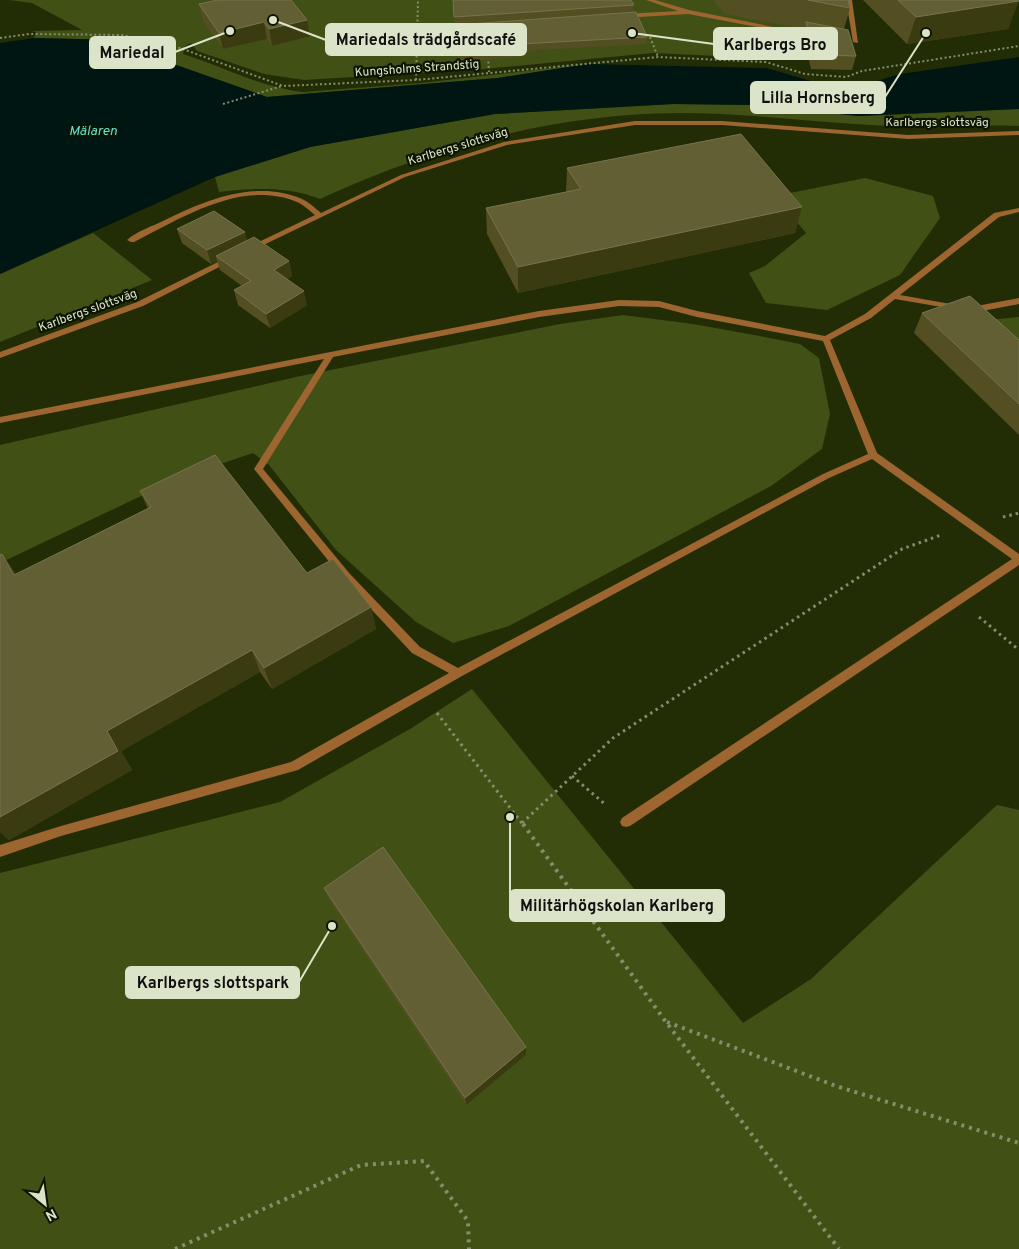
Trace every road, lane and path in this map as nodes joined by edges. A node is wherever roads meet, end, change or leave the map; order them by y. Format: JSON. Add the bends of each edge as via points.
{"nodes":[{"id":1,"x":418,"y":0,"type":"edge"},
{"id":2,"x":649,"y":0,"type":"edge"},
{"id":3,"x":849,"y":0,"type":"edge"},
{"id":4,"x":688,"y":12,"type":"junction"},
{"id":5,"x":613,"y":17,"type":"edge"},
{"id":6,"x":485,"y":26,"type":"joint"},
{"id":7,"x":443,"y":29,"type":"dead end"},
{"id":8,"x":0,"y":38,"type":"edge"},
{"id":9,"x":827,"y":38,"type":"edge"},
{"id":10,"x":846,"y":41,"type":"edge"},
{"id":11,"x":1019,"y":46,"type":"edge"},
{"id":12,"x":489,"y":72,"type":"junction"},
{"id":13,"x":416,"y":80,"type":"junction"},
{"id":14,"x":283,"y":86,"type":"junction"},
{"id":15,"x":223,"y":104,"type":"dead end"},
{"id":16,"x":1019,"y":133,"type":"edge"},
{"id":17,"x":1019,"y":210,"type":"edge"},
{"id":18,"x":321,"y":216,"type":"junction"},
{"id":19,"x":131,"y":240,"type":"dead end"},
{"id":20,"x":244,"y":252,"type":"edge"},
{"id":21,"x":235,"y":257,"type":"edge"},
{"id":22,"x":893,"y":296,"type":"junction"},
{"id":23,"x":1019,"y":301,"type":"edge"},
{"id":24,"x":826,"y":339,"type":"junction"},
{"id":25,"x":0,"y":356,"type":"edge"},
{"id":26,"x":330,"y":356,"type":"junction"},
{"id":27,"x":0,"y":420,"type":"edge"},
{"id":28,"x":873,"y":455,"type":"junction"},
{"id":29,"x":970,"y":524,"type":"junction"},
{"id":30,"x":1019,"y":560,"type":"edge"},
{"id":31,"x":959,"y":600,"type":"junction"},
{"id":32,"x":1019,"y":650,"type":"edge"},
{"id":33,"x":458,"y":673,"type":"junction"},
{"id":34,"x":422,"y":693,"type":"junction"},
{"id":35,"x":572,"y":776,"type":"junction"},
{"id":36,"x":626,"y":822,"type":"joint"},
{"id":37,"x":522,"y":823,"type":"junction"},
{"id":38,"x":0,"y":851,"type":"edge"},
{"id":39,"x":666,"y":1022,"type":"junction"},
{"id":40,"x":1019,"y":1143,"type":"edge"},
{"id":41,"x":175,"y":1249,"type":"edge"},
{"id":42,"x":469,"y":1249,"type":"edge"},
{"id":43,"x":839,"y":1249,"type":"edge"}],
"edges":[{"from":1,"to":13,"type":"path"},
{"from":2,"to":4,"type":"street"},
{"from":3,"to":10,"type":"street","via":[[856,42]]},
{"from":4,"to":5,"type":"street"},
{"from":4,"to":9,"type":"street"},
{"from":6,"to":7,"type":"street"},
{"from":6,"to":12,"type":"path"},
{"from":8,"to":14,"type":"path","name":"Kungsholms Strandstig","via":[[29,34],[123,35],[180,48]]},
{"from":11,"to":12,"type":"path","name":"Kungsholms Strandstig","via":[[862,71],[846,77],[805,74],[766,62],[658,57]]},
{"from":12,"to":13,"type":"path","name":"Kungsholms Strandstig"},
{"from":13,"to":14,"type":"path","name":"Kungsholms Strandstig"},
{"from":14,"to":15,"type":"path"},
{"from":16,"to":18,"type":"street","name":"Karlbergs slottsväg","via":[[908,136],[722,122],[635,123],[506,143],[403,176]]},
{"from":17,"to":22,"type":"street","via":[[997,215]]},
{"from":18,"to":19,"type":"street","via":[[300,201],[279,194],[217,198]]},
{"from":18,"to":20,"type":"street","name":"Karlbergs slottsväg"},
{"from":21,"to":25,"type":"street","name":"Karlbergs slottsväg","via":[[140,304]]},
{"from":22,"to":23,"type":"street","via":[[969,310]]},
{"from":22,"to":24,"type":"street","via":[[868,316]]},
{"from":24,"to":26,"type":"street","via":[[659,304],[619,303],[539,314]]},
{"from":24,"to":28,"type":"street"},
{"from":26,"to":27,"type":"street"},
{"from":26,"to":33,"type":"street","via":[[258,469],[347,576],[416,650]]},
{"from":28,"to":29,"type":"street"},
{"from":28,"to":33,"type":"street","via":[[826,476]]},
{"from":29,"to":30,"type":"street"},
{"from":29,"to":35,"type":"path","via":[[902,549],[613,738]]},
{"from":30,"to":31,"type":"street"},
{"from":31,"to":32,"type":"path"},
{"from":31,"to":36,"type":"street"},
{"from":33,"to":34,"type":"street"},
{"from":34,"to":37,"type":"path"},
{"from":34,"to":38,"type":"street","via":[[294,766]]},
{"from":35,"to":36,"type":"path"},
{"from":35,"to":37,"type":"path"},
{"from":37,"to":39,"type":"path"},
{"from":39,"to":40,"type":"path","via":[[836,1086]]},
{"from":39,"to":43,"type":"path"},
{"from":41,"to":42,"type":"path","via":[[361,1165],[424,1161],[468,1221]]}]}
